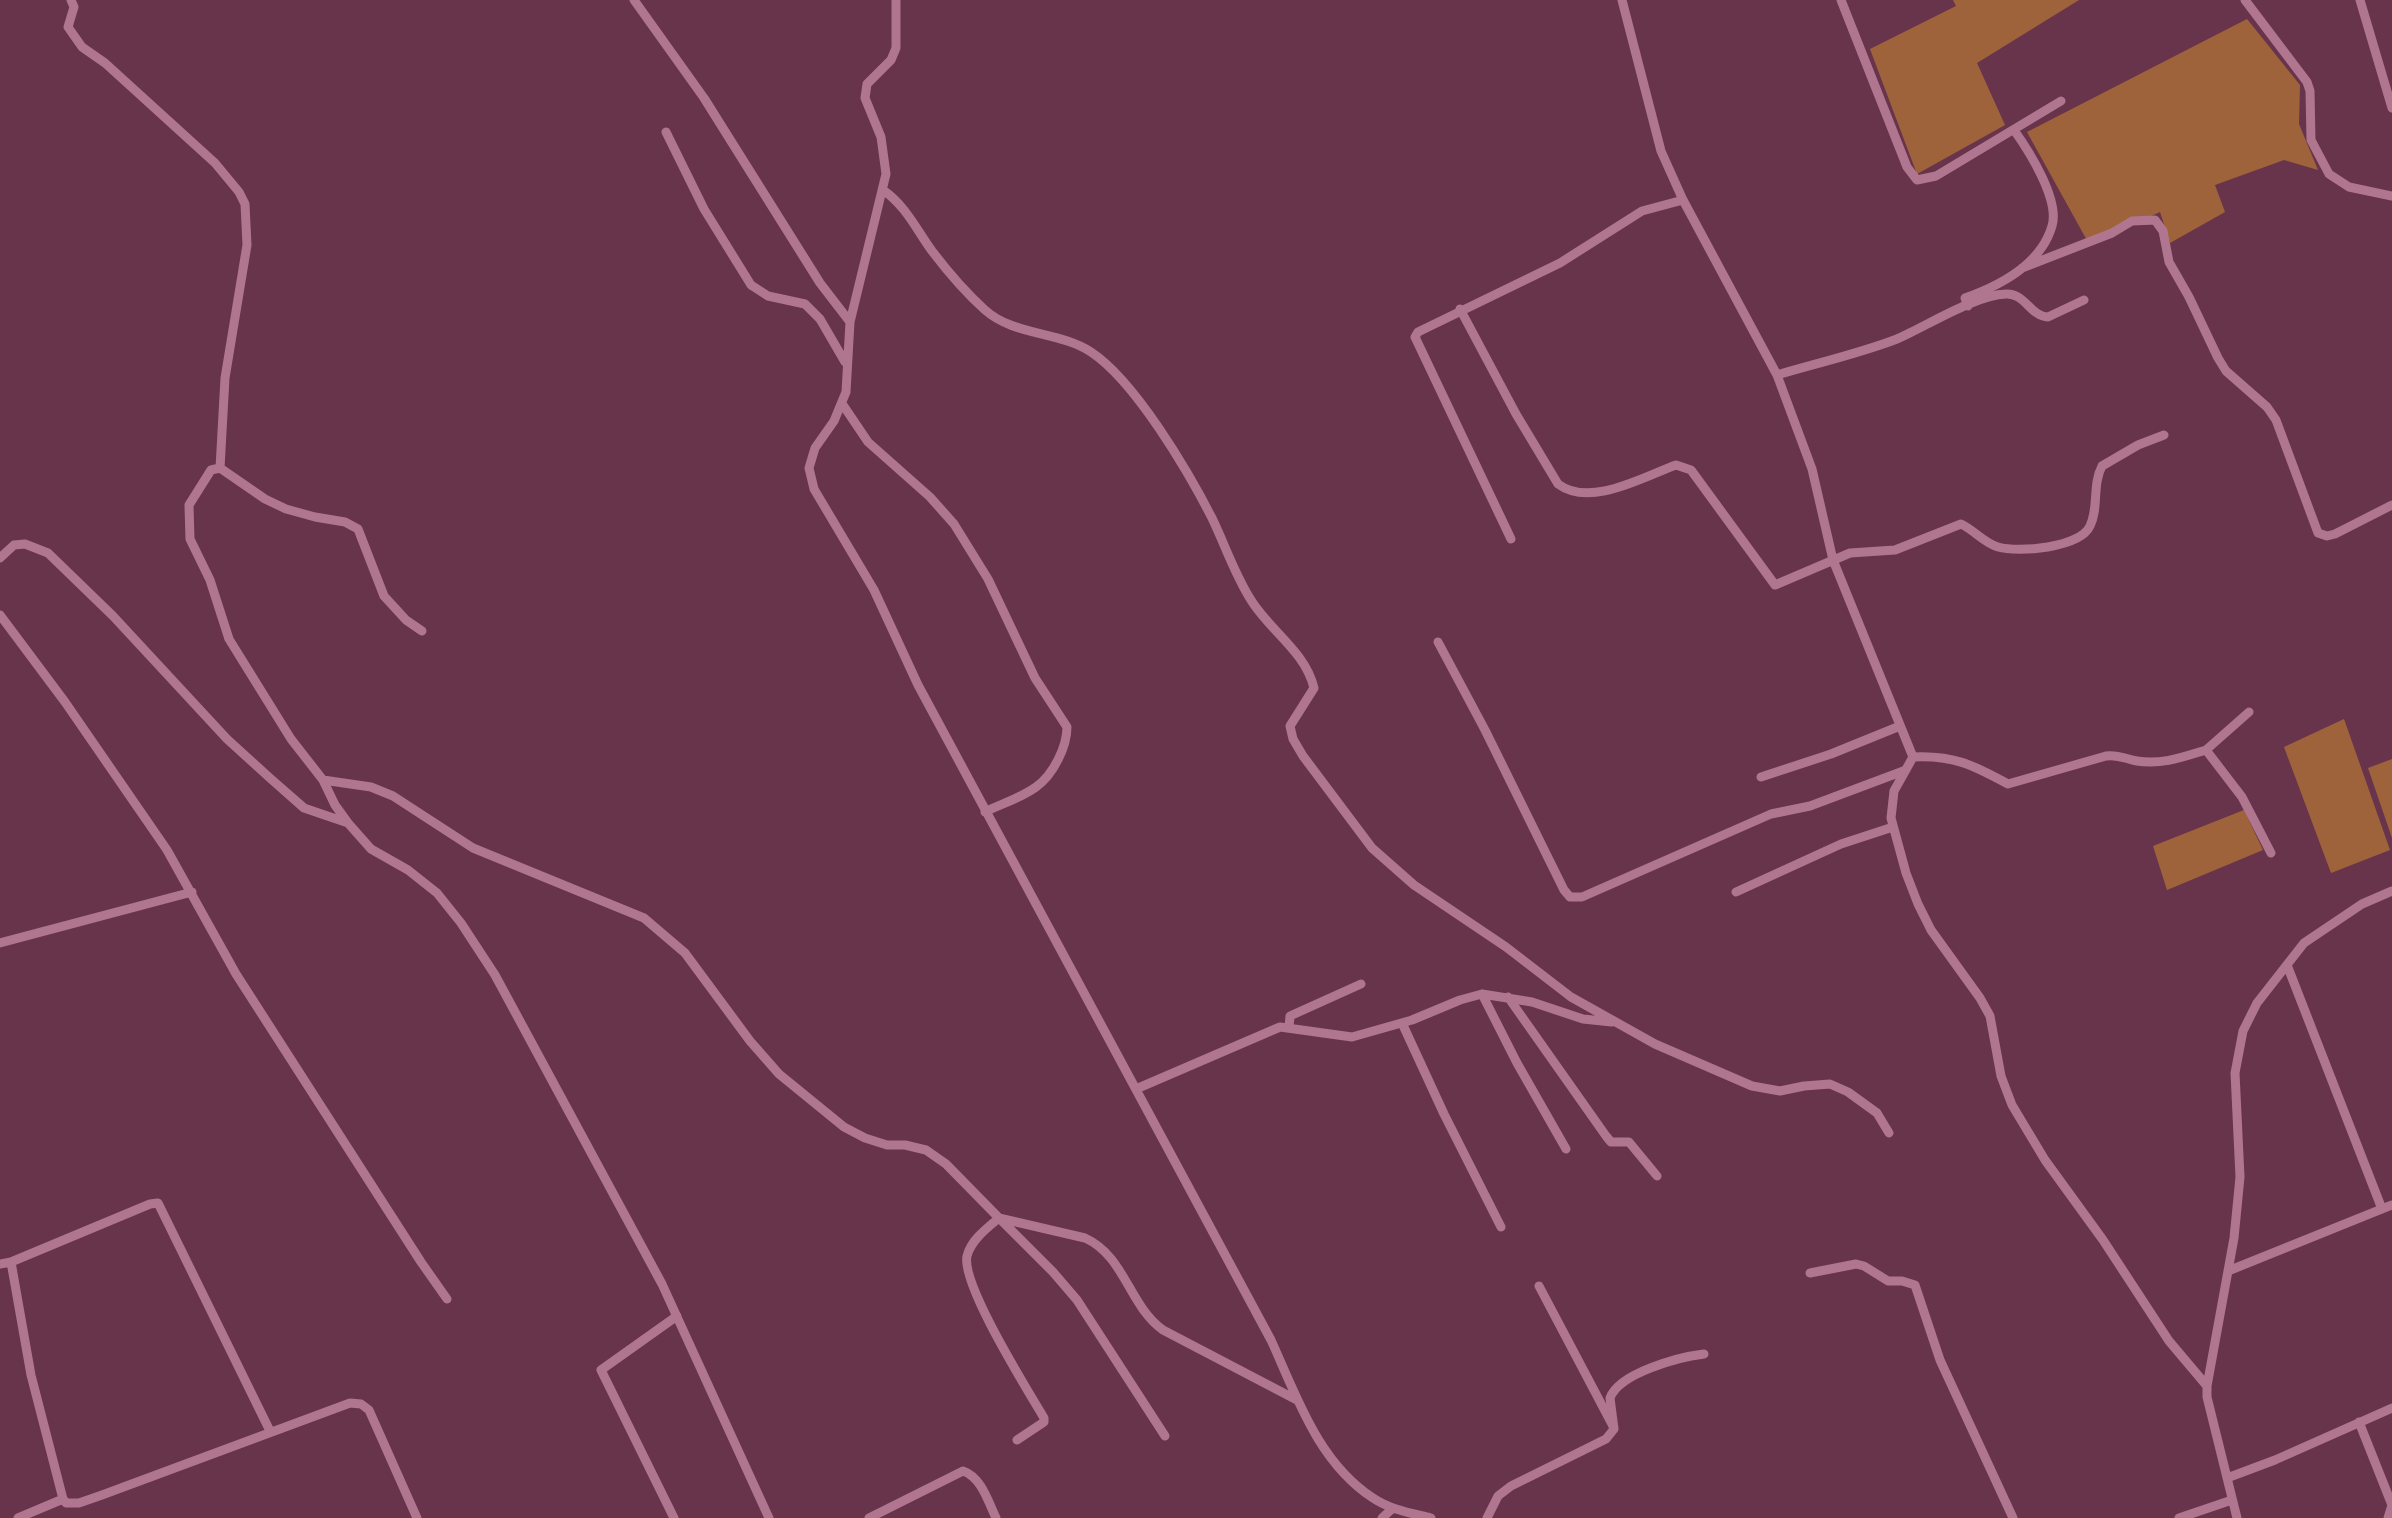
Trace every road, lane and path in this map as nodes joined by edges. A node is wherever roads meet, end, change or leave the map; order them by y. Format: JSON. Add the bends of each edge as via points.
{"nodes":[{"id":1,"x":71,"y":0,"type":"edge"},
{"id":2,"x":634,"y":0,"type":"edge"},
{"id":3,"x":896,"y":0,"type":"edge"},
{"id":4,"x":1622,"y":0,"type":"edge"},
{"id":5,"x":1841,"y":0,"type":"edge"},
{"id":6,"x":2245,"y":0,"type":"edge"},
{"id":7,"x":2360,"y":0,"type":"edge"},
{"id":8,"x":2061,"y":101,"type":"dead end"},
{"id":9,"x":2392,"y":108,"type":"edge"},
{"id":10,"x":2014,"y":130,"type":"junction"},
{"id":11,"x":666,"y":132,"type":"dead end"},
{"id":12,"x":883,"y":190,"type":"junction"},
{"id":13,"x":2392,"y":196,"type":"edge"},
{"id":14,"x":1683,"y":200,"type":"junction"},
{"id":15,"x":2022,"y":268,"type":"junction"},
{"id":16,"x":2084,"y":300,"type":"dead end"},
{"id":17,"x":1968,"y":306,"type":"junction"},
{"id":18,"x":1460,"y":309,"type":"junction"},
{"id":19,"x":850,"y":322,"type":"junction"},
{"id":20,"x":846,"y":365,"type":"junction"},
{"id":21,"x":1777,"y":375,"type":"junction"},
{"id":22,"x":843,"y":405,"type":"junction"},
{"id":23,"x":2164,"y":435,"type":"dead end"},
{"id":24,"x":220,"y":468,"type":"junction"},
{"id":25,"x":2392,"y":505,"type":"edge"},
{"id":26,"x":1511,"y":539,"type":"dead end"},
{"id":27,"x":0,"y":558,"type":"edge"},
{"id":28,"x":1833,"y":560,"type":"junction"},
{"id":29,"x":0,"y":615,"type":"edge"},
{"id":30,"x":422,"y":631,"type":"dead end"},
{"id":31,"x":1438,"y":642,"type":"dead end"},
{"id":32,"x":2249,"y":712,"type":"dead end"},
{"id":33,"x":1900,"y":726,"type":"junction"},
{"id":34,"x":2206,"y":750,"type":"junction"},
{"id":35,"x":1913,"y":757,"type":"junction"},
{"id":36,"x":1906,"y":770,"type":"junction"},
{"id":37,"x":1761,"y":777,"type":"dead end"},
{"id":38,"x":323,"y":780,"type":"junction"},
{"id":39,"x":985,"y":812,"type":"junction"},
{"id":40,"x":348,"y":823,"type":"junction"},
{"id":41,"x":1893,"y":827,"type":"junction"},
{"id":42,"x":2271,"y":853,"type":"dead end"},
{"id":43,"x":2392,"y":891,"type":"edge"},
{"id":44,"x":192,"y":892,"type":"junction"},
{"id":45,"x":1736,"y":892,"type":"dead end"},
{"id":46,"x":0,"y":943,"type":"edge"},
{"id":47,"x":2287,"y":965,"type":"junction"},
{"id":48,"x":1361,"y":984,"type":"dead end"},
{"id":49,"x":1482,"y":994,"type":"junction"},
{"id":50,"x":1508,"y":997,"type":"junction"},
{"id":51,"x":1402,"y":1023,"type":"junction"},
{"id":52,"x":1616,"y":1023,"type":"junction"},
{"id":53,"x":1289,"y":1027,"type":"junction"},
{"id":54,"x":1136,"y":1089,"type":"junction"},
{"id":55,"x":1889,"y":1133,"type":"dead end"},
{"id":56,"x":1566,"y":1149,"type":"dead end"},
{"id":57,"x":1657,"y":1176,"type":"dead end"},
{"id":58,"x":2387,"y":1207,"type":"edge"},
{"id":59,"x":999,"y":1218,"type":"junction"},
{"id":60,"x":1501,"y":1227,"type":"dead end"},
{"id":61,"x":11,"y":1262,"type":"junction"},
{"id":62,"x":0,"y":1264,"type":"edge"},
{"id":63,"x":2228,"y":1271,"type":"junction"},
{"id":64,"x":1810,"y":1273,"type":"dead end"},
{"id":65,"x":1539,"y":1286,"type":"dead end"},
{"id":66,"x":447,"y":1299,"type":"dead end"},
{"id":67,"x":677,"y":1316,"type":"junction"},
{"id":68,"x":1704,"y":1354,"type":"dead end"},
{"id":69,"x":2207,"y":1386,"type":"junction"},
{"id":70,"x":1296,"y":1399,"type":"junction"},
{"id":71,"x":2392,"y":1408,"type":"edge"},
{"id":72,"x":2359,"y":1422,"type":"junction"},
{"id":73,"x":1614,"y":1429,"type":"junction"},
{"id":74,"x":270,"y":1431,"type":"junction"},
{"id":75,"x":1165,"y":1436,"type":"dead end"},
{"id":76,"x":1017,"y":1440,"type":"dead end"},
{"id":77,"x":2227,"y":1478,"type":"junction"},
{"id":78,"x":63,"y":1499,"type":"junction"},
{"id":79,"x":2232,"y":1500,"type":"junction"},
{"id":80,"x":1393,"y":1508,"type":"junction"},
{"id":81,"x":18,"y":1518,"type":"edge"},
{"id":82,"x":417,"y":1518,"type":"edge"},
{"id":83,"x":674,"y":1518,"type":"edge"},
{"id":84,"x":769,"y":1518,"type":"edge"},
{"id":85,"x":869,"y":1518,"type":"edge"},
{"id":86,"x":996,"y":1518,"type":"edge"},
{"id":87,"x":1382,"y":1518,"type":"edge"},
{"id":88,"x":1431,"y":1518,"type":"edge"},
{"id":89,"x":1487,"y":1518,"type":"edge"},
{"id":90,"x":2013,"y":1518,"type":"edge"},
{"id":91,"x":2179,"y":1518,"type":"edge"},
{"id":92,"x":2237,"y":1518,"type":"edge"},
{"id":93,"x":2388,"y":1518,"type":"edge"}],
"edges":[{"from":1,"to":24,"type":"street","via":[[68,27],[82,47],[203,152],[245,204],[247,245],[225,378]]},
{"from":2,"to":19,"type":"street"},
{"from":3,"to":12,"type":"street","via":[[896,48],[867,84],[865,98],[883,148]]},
{"from":4,"to":14,"type":"street","via":[[1661,151]]},
{"from":5,"to":10,"type":"street","via":[[1907,167],[1917,180],[1936,176]]},
{"from":6,"to":13,"type":"street","via":[[2307,82],[2311,140],[2329,174],[2349,187]]},
{"from":7,"to":9,"type":"street"},
{"from":8,"to":10,"type":"street"},
{"from":10,"to":15,"type":"street","via":[[2048,192],[2053,224]]},
{"from":11,"to":20,"type":"street","via":[[751,285],[768,296],[805,304],[820,319]]},
{"from":12,"to":19,"type":"street"},
{"from":12,"to":52,"type":"street","via":[[902,205],[950,274],[989,313],[1090,351],[1126,383],[1185,471],[1251,601],[1311,676],[1314,688],[1290,726],[1293,739],[1372,848],[1455,915]]},
{"from":14,"to":18,"type":"street","via":[[1642,211],[1560,263]]},
{"from":14,"to":21,"type":"street"},
{"from":15,"to":17,"type":"street","via":[[1965,298]]},
{"from":15,"to":25,"type":"street","via":[[2132,221],[2155,220],[2163,231],[2169,262],[2218,358],[2276,420],[2318,533],[2335,534]]},
{"from":16,"to":17,"type":"street","via":[[2048,317],[2012,294]]},
{"from":17,"to":21,"type":"street","via":[[1895,339]]},
{"from":18,"to":26,"type":"street","via":[[1415,337]]},
{"from":18,"to":28,"type":"street","via":[[1558,484],[1596,494],[1676,465],[1691,470],[1775,585]]},
{"from":19,"to":20,"type":"street"},
{"from":20,"to":22,"type":"street"},
{"from":21,"to":28,"type":"street","via":[[1812,469]]},
{"from":22,"to":39,"type":"street","via":[[811,459],[814,489],[874,590]]},
{"from":22,"to":39,"type":"street","via":[[880,456],[954,524],[988,579],[1030,670],[1067,727],[1062,749],[1036,787]]},
{"from":23,"to":28,"type":"street","via":[[2102,466],[2090,527],[2063,544],[1994,547],[1961,524],[1895,550],[1859,551]]},
{"from":24,"to":30,"type":"street","via":[[286,509],[358,529],[384,596]]},
{"from":24,"to":38,"type":"street","via":[[211,470],[189,505],[190,539],[229,639]]},
{"from":27,"to":40,"type":"street","via":[[14,545],[48,553],[227,739],[289,795],[312,812]]},
{"from":28,"to":33,"type":"street"},
{"from":29,"to":44,"type":"street"},
{"from":31,"to":36,"type":"street","via":[[1570,897],[1582,897],[1771,814],[1810,806]]},
{"from":32,"to":34,"type":"street"},
{"from":33,"to":35,"type":"street"},
{"from":33,"to":37,"type":"street"},
{"from":34,"to":35,"type":"street","via":[[2154,763],[2106,756],[2012,784],[1951,758]]},
{"from":34,"to":42,"type":"street","via":[[2242,797]]},
{"from":35,"to":36,"type":"street"},
{"from":36,"to":41,"type":"street","via":[[1891,804]]},
{"from":38,"to":40,"type":"street"},
{"from":38,"to":59,"type":"street","via":[[393,796],[473,848],[644,918],[685,953],[750,1041],[808,1099],[865,1138],[926,1150]]},
{"from":39,"to":54,"type":"street"},
{"from":40,"to":67,"type":"street","via":[[371,849],[437,893],[461,923],[532,1041]]},
{"from":41,"to":45,"type":"street","via":[[1841,844]]},
{"from":41,"to":69,"type":"street","via":[[1931,930],[1990,1016],[2012,1105],[2169,1341]]},
{"from":43,"to":47,"type":"street","via":[[2362,904],[2304,943]]},
{"from":44,"to":46,"type":"street"},
{"from":44,"to":66,"type":"street","via":[[251,999]]},
{"from":47,"to":58,"type":"street"},
{"from":47,"to":63,"type":"street","via":[[2257,1003],[2240,1045],[2235,1073],[2240,1177]]},
{"from":48,"to":53,"type":"street","via":[[1290,1016]]},
{"from":49,"to":50,"type":"street"},
{"from":49,"to":51,"type":"street"},
{"from":49,"to":56,"type":"street"},
{"from":50,"to":52,"type":"street"},
{"from":50,"to":57,"type":"street","via":[[1606,1136],[1611,1142],[1629,1142]]},
{"from":51,"to":53,"type":"street","via":[[1352,1037]]},
{"from":51,"to":60,"type":"street"},
{"from":52,"to":55,"type":"street","via":[[1752,1086],[1780,1091],[1830,1084],[1877,1113]]},
{"from":53,"to":54,"type":"street","via":[[1270,1030]]},
{"from":54,"to":70,"type":"street","via":[[1271,1340]]},
{"from":58,"to":63,"type":"street"},
{"from":59,"to":70,"type":"street","via":[[1096,1242],[1113,1259],[1150,1321]]},
{"from":59,"to":75,"type":"street","via":[[1077,1300]]},
{"from":59,"to":76,"type":"street","via":[[971,1246],[967,1268],[1044,1418]]},
{"from":61,"to":62,"type":"street"},
{"from":61,"to":74,"type":"street","via":[[158,1203]]},
{"from":61,"to":78,"type":"street","via":[[31,1375]]},
{"from":63,"to":69,"type":"street"},
{"from":64,"to":90,"type":"street","via":[[1856,1264],[1888,1281],[1915,1285],[1940,1360]]},
{"from":65,"to":73,"type":"street"},
{"from":67,"to":83,"type":"street","via":[[601,1370]]},
{"from":67,"to":84,"type":"street"},
{"from":68,"to":73,"type":"street","via":[[1655,1366],[1618,1386],[1610,1398]]},
{"from":69,"to":77,"type":"street"},
{"from":70,"to":80,"type":"street","via":[[1320,1443],[1355,1484]]},
{"from":71,"to":72,"type":"street"},
{"from":72,"to":77,"type":"street"},
{"from":72,"to":93,"type":"street","via":[[2392,1505]]},
{"from":73,"to":89,"type":"street","via":[[1599,1444],[1511,1486],[1498,1496]]},
{"from":74,"to":78,"type":"street","via":[[79,1503]]},
{"from":74,"to":82,"type":"street","via":[[350,1403],[361,1404],[369,1410]]},
{"from":77,"to":79,"type":"street"},
{"from":78,"to":81,"type":"street"},
{"from":79,"to":91,"type":"street"},
{"from":79,"to":92,"type":"street"},
{"from":80,"to":87,"type":"street"},
{"from":80,"to":88,"type":"street"},
{"from":85,"to":86,"type":"street","via":[[963,1471],[977,1481]]}]}
